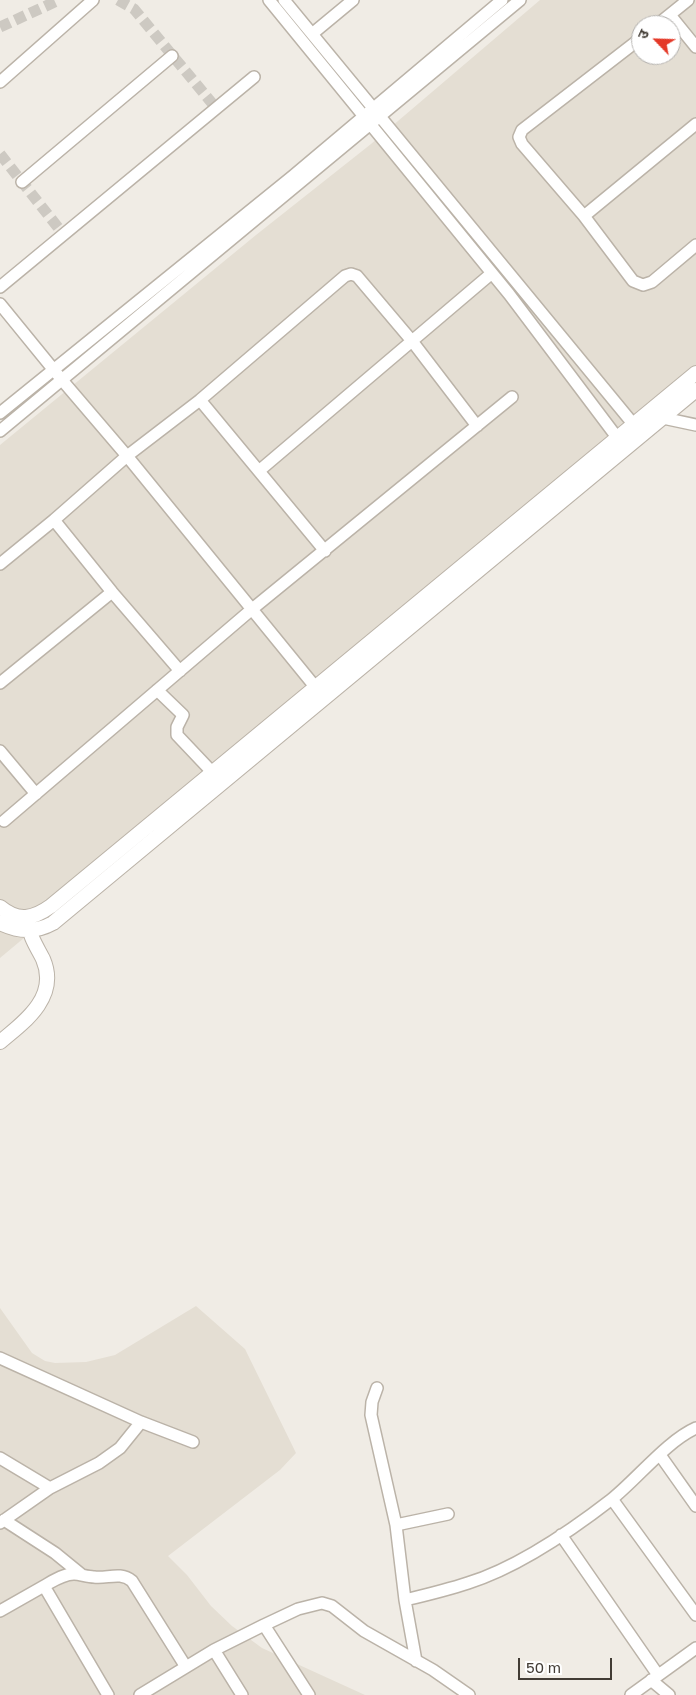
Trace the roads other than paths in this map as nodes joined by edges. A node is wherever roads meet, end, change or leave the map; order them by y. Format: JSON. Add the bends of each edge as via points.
{"nodes":[{"id":1,"x":93,"y":0,"type":"edge"},
{"id":2,"x":269,"y":0,"type":"edge"},
{"id":3,"x":284,"y":0,"type":"edge"},
{"id":4,"x":352,"y":0,"type":"edge"},
{"id":5,"x":502,"y":0,"type":"edge"},
{"id":6,"x":520,"y":0,"type":"edge"},
{"id":7,"x":688,"y":0,"type":"edge"},
{"id":8,"x":670,"y":15,"type":"edge"},
{"id":9,"x":681,"y":29,"type":"edge"},
{"id":10,"x":312,"y":34,"type":"junction"},
{"id":11,"x":631,"y":46,"type":"edge"},
{"id":12,"x":696,"y":47,"type":"edge"},
{"id":13,"x":172,"y":56,"type":"dead end"},
{"id":14,"x":254,"y":78,"type":"dead end"},
{"id":15,"x":0,"y":82,"type":"edge"},
{"id":16,"x":377,"y":112,"type":"junction"},
{"id":17,"x":367,"y":120,"type":"junction"},
{"id":18,"x":696,"y":124,"type":"edge"},
{"id":19,"x":22,"y":182,"type":"dead end"},
{"id":20,"x":584,"y":216,"type":"junction"},
{"id":21,"x":696,"y":245,"type":"edge"},
{"id":22,"x":492,"y":273,"type":"junction"},
{"id":23,"x":0,"y":287,"type":"edge"},
{"id":24,"x":0,"y":304,"type":"edge"},
{"id":25,"x":412,"y":341,"type":"junction"},
{"id":26,"x":54,"y":369,"type":"junction"},
{"id":27,"x":696,"y":373,"type":"edge"},
{"id":28,"x":62,"y":380,"type":"junction"},
{"id":29,"x":696,"y":390,"type":"edge"},
{"id":30,"x":512,"y":397,"type":"dead end"},
{"id":31,"x":200,"y":400,"type":"junction"},
{"id":32,"x":0,"y":413,"type":"edge"},
{"id":33,"x":658,"y":413,"type":"junction"},
{"id":34,"x":696,"y":425,"type":"edge"},
{"id":35,"x":477,"y":426,"type":"junction"},
{"id":36,"x":638,"y":429,"type":"junction"},
{"id":37,"x":0,"y":431,"type":"edge"},
{"id":38,"x":621,"y":442,"type":"junction"},
{"id":39,"x":127,"y":456,"type":"junction"},
{"id":40,"x":260,"y":470,"type":"junction"},
{"id":41,"x":54,"y":520,"type":"junction"},
{"id":42,"x":326,"y":551,"type":"junction"},
{"id":43,"x":0,"y":564,"type":"edge"},
{"id":44,"x":112,"y":592,"type":"junction"},
{"id":45,"x":251,"y":610,"type":"junction"},
{"id":46,"x":180,"y":671,"type":"junction"},
{"id":47,"x":0,"y":683,"type":"edge"},
{"id":48,"x":157,"y":690,"type":"junction"},
{"id":49,"x":320,"y":693,"type":"junction"},
{"id":50,"x":0,"y":751,"type":"edge"},
{"id":51,"x":213,"y":773,"type":"junction"},
{"id":52,"x":36,"y":794,"type":"junction"},
{"id":53,"x":4,"y":821,"type":"dead end"},
{"id":54,"x":0,"y":907,"type":"edge"},
{"id":55,"x":0,"y":923,"type":"edge"},
{"id":56,"x":29,"y":925,"type":"junction"},
{"id":57,"x":0,"y":1042,"type":"edge"},
{"id":58,"x":0,"y":1358,"type":"edge"},
{"id":59,"x":377,"y":1388,"type":"dead end"},
{"id":60,"x":141,"y":1422,"type":"junction"},
{"id":61,"x":696,"y":1428,"type":"edge"},
{"id":62,"x":193,"y":1442,"type":"dead end"},
{"id":63,"x":660,"y":1455,"type":"junction"},
{"id":64,"x":0,"y":1458,"type":"edge"},
{"id":65,"x":50,"y":1488,"type":"junction"},
{"id":66,"x":612,"y":1499,"type":"junction"},
{"id":67,"x":696,"y":1506,"type":"edge"},
{"id":68,"x":448,"y":1514,"type":"dead end"},
{"id":69,"x":5,"y":1520,"type":"edge"},
{"id":70,"x":396,"y":1525,"type":"junction"},
{"id":71,"x":561,"y":1535,"type":"junction"},
{"id":72,"x":82,"y":1575,"type":"junction"},
{"id":73,"x":44,"y":1586,"type":"junction"},
{"id":74,"x":405,"y":1600,"type":"junction"},
{"id":75,"x":0,"y":1611,"type":"edge"},
{"id":76,"x":696,"y":1616,"type":"edge"},
{"id":77,"x":270,"y":1622,"type":"junction"},
{"id":78,"x":696,"y":1648,"type":"edge"},
{"id":79,"x":214,"y":1650,"type":"junction"},
{"id":80,"x":416,"y":1661,"type":"junction"},
{"id":81,"x":186,"y":1667,"type":"junction"},
{"id":82,"x":655,"y":1677,"type":"junction"},
{"id":83,"x":108,"y":1695,"type":"edge"},
{"id":84,"x":140,"y":1695,"type":"edge"},
{"id":85,"x":242,"y":1695,"type":"edge"},
{"id":86,"x":309,"y":1695,"type":"edge"},
{"id":87,"x":469,"y":1695,"type":"edge"},
{"id":88,"x":631,"y":1695,"type":"edge"},
{"id":89,"x":669,"y":1695,"type":"edge"}],
"edges":[{"from":1,"to":15,"type":"street"},
{"from":2,"to":17,"type":"street"},
{"from":3,"to":10,"type":"street"},
{"from":4,"to":10,"type":"street"},
{"from":5,"to":16,"type":"street"},
{"from":6,"to":16,"type":"street"},
{"from":7,"to":8,"type":"street"},
{"from":9,"to":12,"type":"street"},
{"from":10,"to":16,"type":"street"},
{"from":11,"to":20,"type":"street","via":[[522,130],[519,137]]},
{"from":13,"to":19,"type":"street"},
{"from":14,"to":23,"type":"street"},
{"from":16,"to":17,"type":"street"},
{"from":16,"to":36,"type":"street"},
{"from":17,"to":22,"type":"street"},
{"from":17,"to":26,"type":"street","via":[[285,182]]},
{"from":17,"to":28,"type":"street"},
{"from":18,"to":20,"type":"street"},
{"from":20,"to":21,"type":"street","via":[[634,280],[643,286]]},
{"from":22,"to":25,"type":"street"},
{"from":22,"to":38,"type":"street"},
{"from":24,"to":26,"type":"street"},
{"from":25,"to":31,"type":"street","via":[[357,276],[351,274]]},
{"from":25,"to":35,"type":"street"},
{"from":25,"to":40,"type":"street"},
{"from":26,"to":28,"type":"street"},
{"from":26,"to":32,"type":"street"},
{"from":27,"to":33,"type":"street"},
{"from":28,"to":37,"type":"street"},
{"from":28,"to":39,"type":"street"},
{"from":29,"to":33,"type":"street"},
{"from":30,"to":35,"type":"street"},
{"from":31,"to":39,"type":"street"},
{"from":31,"to":40,"type":"street"},
{"from":33,"to":34,"type":"street"},
{"from":33,"to":36,"type":"street"},
{"from":35,"to":42,"type":"street"},
{"from":36,"to":38,"type":"street"},
{"from":38,"to":49,"type":"street"},
{"from":39,"to":41,"type":"street"},
{"from":39,"to":45,"type":"street"},
{"from":40,"to":42,"type":"street"},
{"from":41,"to":43,"type":"street"},
{"from":41,"to":44,"type":"street"},
{"from":42,"to":45,"type":"street"},
{"from":44,"to":46,"type":"street"},
{"from":44,"to":47,"type":"street"},
{"from":45,"to":46,"type":"street"},
{"from":45,"to":49,"type":"street"},
{"from":46,"to":48,"type":"street"},
{"from":48,"to":51,"type":"street","via":[[183,715],[177,735]]},
{"from":48,"to":52,"type":"street"},
{"from":49,"to":51,"type":"street"},
{"from":49,"to":56,"type":"street","via":[[58,919],[42,929]]},
{"from":50,"to":52,"type":"street"},
{"from":51,"to":56,"type":"street"},
{"from":52,"to":53,"type":"street"},
{"from":54,"to":56,"type":"street"},
{"from":55,"to":56,"type":"street","via":[[10,928]]},
{"from":56,"to":57,"type":"street","via":[[48,976],[45,993],[29,1018]]},
{"from":58,"to":60,"type":"street"},
{"from":59,"to":70,"type":"street","via":[[371,1415]]},
{"from":60,"to":62,"type":"street"},
{"from":60,"to":65,"type":"street","via":[[120,1448],[99,1464]]},
{"from":61,"to":63,"type":"street"},
{"from":63,"to":66,"type":"street"},
{"from":63,"to":67,"type":"street"},
{"from":64,"to":65,"type":"street"},
{"from":65,"to":69,"type":"street"},
{"from":66,"to":71,"type":"street"},
{"from":66,"to":76,"type":"street"},
{"from":68,"to":70,"type":"street"},
{"from":69,"to":72,"type":"street","via":[[55,1552]]},
{"from":70,"to":74,"type":"street"},
{"from":71,"to":74,"type":"street","via":[[495,1572]]},
{"from":71,"to":82,"type":"street"},
{"from":72,"to":73,"type":"street","via":[[63,1576]]},
{"from":72,"to":81,"type":"street","via":[[128,1577]]},
{"from":73,"to":75,"type":"street"},
{"from":73,"to":83,"type":"street"},
{"from":74,"to":80,"type":"street"},
{"from":77,"to":79,"type":"street"},
{"from":77,"to":80,"type":"street","via":[[298,1609],[327,1604],[364,1631]]},
{"from":77,"to":86,"type":"street"},
{"from":78,"to":82,"type":"street"},
{"from":79,"to":81,"type":"street"},
{"from":79,"to":85,"type":"street"},
{"from":80,"to":87,"type":"street"},
{"from":81,"to":84,"type":"street"},
{"from":82,"to":88,"type":"street"},
{"from":82,"to":89,"type":"street"}]}
